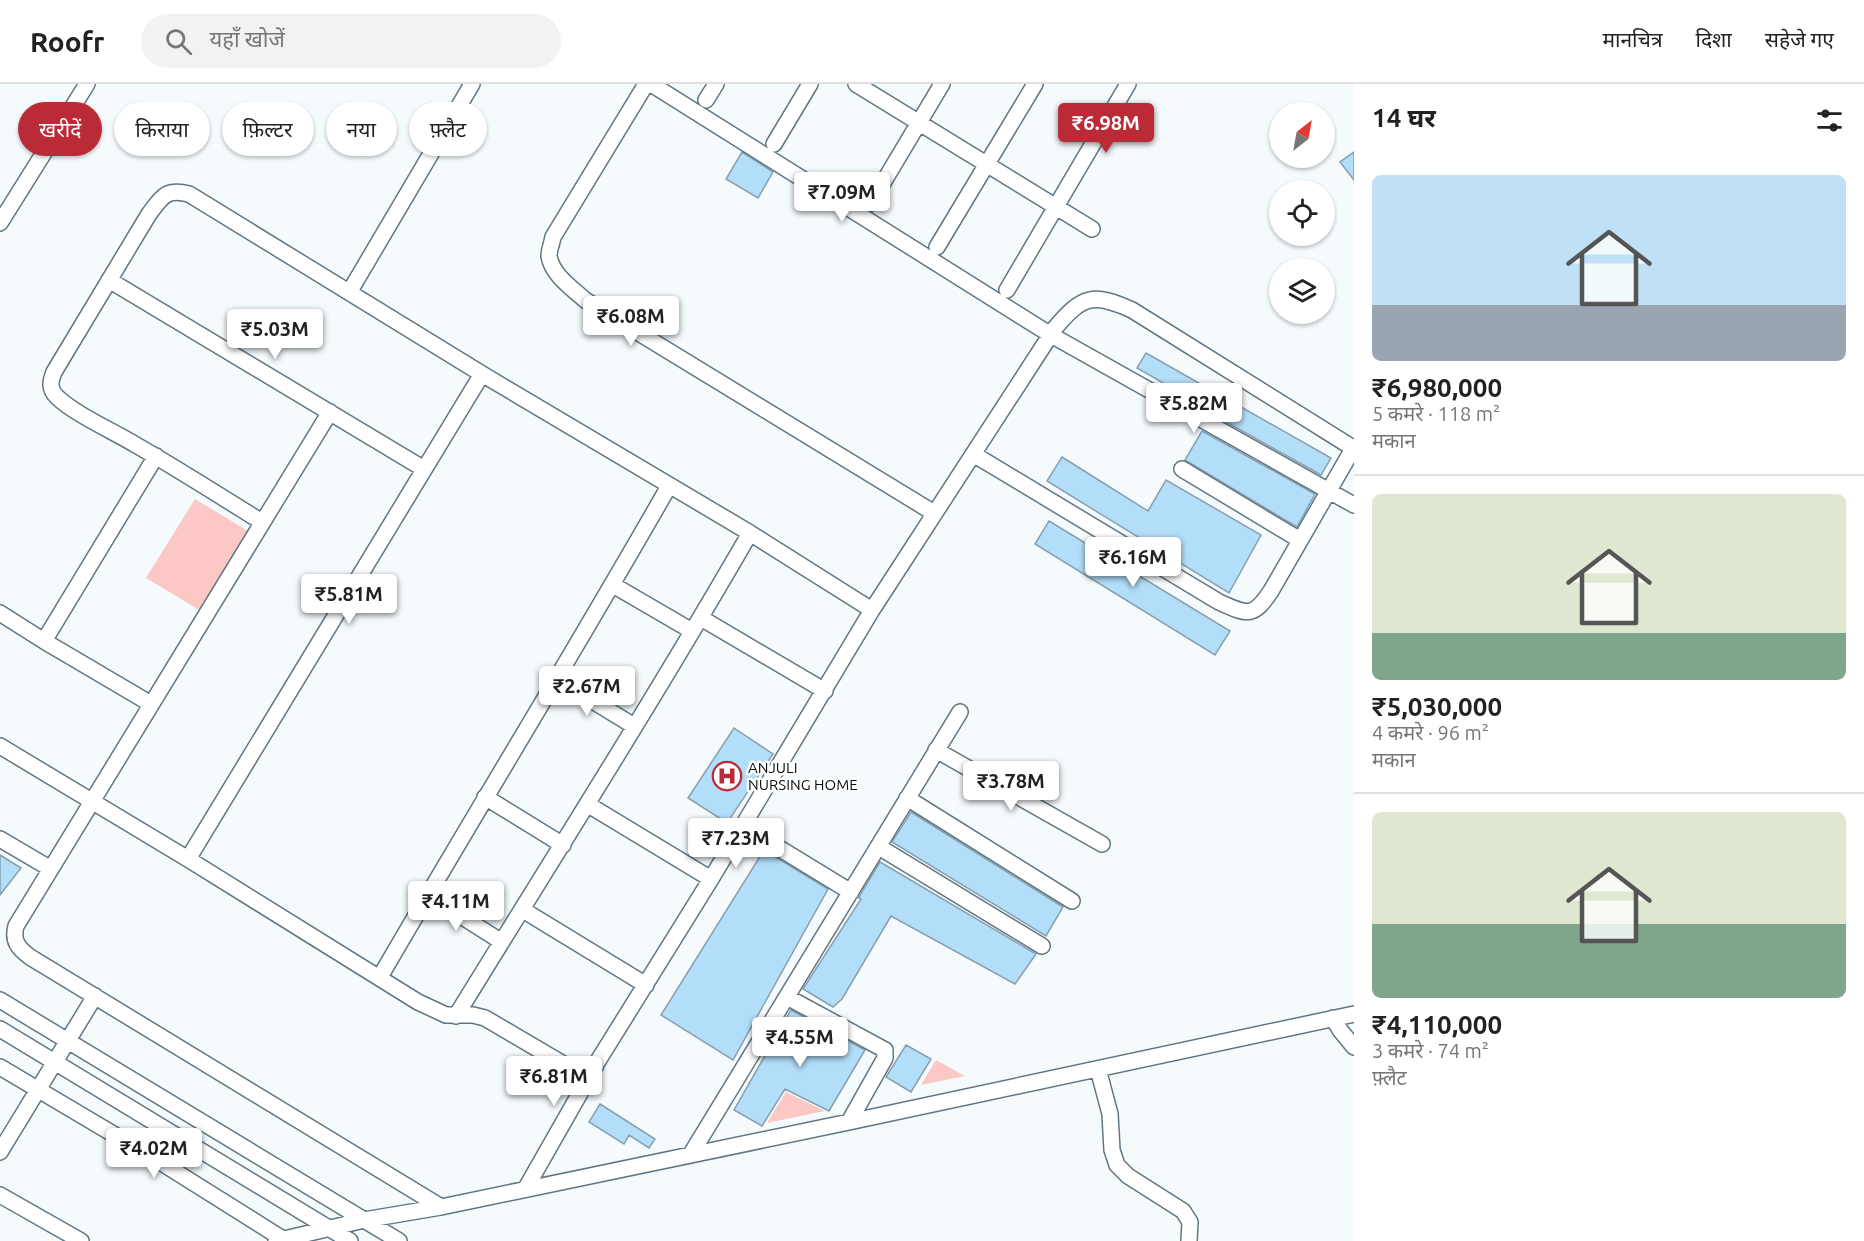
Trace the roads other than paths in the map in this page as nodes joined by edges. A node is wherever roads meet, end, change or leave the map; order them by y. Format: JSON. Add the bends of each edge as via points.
{"nodes":[{"id":1,"x":87,"y":84,"type":"edge"},
{"id":2,"x":472,"y":84,"type":"edge"},
{"id":3,"x":645,"y":84,"type":"edge"},
{"id":4,"x":651,"y":84,"type":"edge"},
{"id":5,"x":716,"y":84,"type":"edge"},
{"id":6,"x":810,"y":84,"type":"edge"},
{"id":7,"x":942,"y":84,"type":"edge"},
{"id":8,"x":1035,"y":84,"type":"edge"},
{"id":9,"x":1128,"y":84,"type":"edge"},
{"id":10,"x":859,"y":85,"type":"edge"},
{"id":11,"x":706,"y":100,"type":"dead end"},
{"id":12,"x":918,"y":122,"type":"junction"},
{"id":13,"x":774,"y":144,"type":"dead end"},
{"id":14,"x":986,"y":164,"type":"junction"},
{"id":15,"x":871,"y":203,"type":"dead end"},
{"id":16,"x":1056,"y":207,"type":"junction"},
{"id":17,"x":0,"y":223,"type":"edge"},
{"id":18,"x":1092,"y":229,"type":"dead end"},
{"id":19,"x":937,"y":247,"type":"dead end"},
{"id":20,"x":109,"y":280,"type":"junction"},
{"id":21,"x":1007,"y":290,"type":"dead end"},
{"id":22,"x":350,"y":291,"type":"junction"},
{"id":23,"x":1051,"y":335,"type":"junction"},
{"id":24,"x":482,"y":374,"type":"junction"},
{"id":25,"x":330,"y":412,"type":"junction"},
{"id":26,"x":1354,"y":448,"type":"edge"},
{"id":27,"x":973,"y":454,"type":"junction"},
{"id":28,"x":156,"y":456,"type":"junction"},
{"id":29,"x":424,"y":469,"type":"junction"},
{"id":30,"x":1182,"y":469,"type":"dead end"},
{"id":31,"x":669,"y":486,"type":"junction"},
{"id":32,"x":1328,"y":490,"type":"junction"},
{"id":33,"x":1354,"y":505,"type":"edge"},
{"id":34,"x":934,"y":513,"type":"junction"},
{"id":35,"x":262,"y":522,"type":"junction"},
{"id":36,"x":750,"y":533,"type":"junction"},
{"id":37,"x":1300,"y":540,"type":"junction"},
{"id":38,"x":613,"y":585,"type":"junction"},
{"id":39,"x":872,"y":610,"type":"junction"},
{"id":40,"x":0,"y":613,"type":"edge"},
{"id":41,"x":701,"y":618,"type":"junction"},
{"id":42,"x":692,"y":631,"type":"junction"},
{"id":43,"x":44,"y":641,"type":"junction"},
{"id":44,"x":557,"y":679,"type":"junction"},
{"id":45,"x":825,"y":691,"type":"junction"},
{"id":46,"x":151,"y":704,"type":"junction"},
{"id":47,"x":960,"y":712,"type":"dead end"},
{"id":48,"x":634,"y":726,"type":"junction"},
{"id":49,"x":0,"y":746,"type":"edge"},
{"id":50,"x":936,"y":750,"type":"junction"},
{"id":51,"x":485,"y":796,"type":"junction"},
{"id":52,"x":907,"y":798,"type":"junction"},
{"id":53,"x":92,"y":801,"type":"junction"},
{"id":54,"x":587,"y":804,"type":"junction"},
{"id":55,"x":743,"y":826,"type":"junction"},
{"id":56,"x":0,"y":839,"type":"edge"},
{"id":57,"x":1102,"y":844,"type":"dead end"},
{"id":58,"x":563,"y":845,"type":"junction"},
{"id":59,"x":879,"y":847,"type":"junction"},
{"id":60,"x":188,"y":859,"type":"junction"},
{"id":61,"x":51,"y":869,"type":"junction"},
{"id":62,"x":711,"y":879,"type":"junction"},
{"id":63,"x":851,"y":892,"type":"junction"},
{"id":64,"x":428,"y":895,"type":"junction"},
{"id":65,"x":1072,"y":901,"type":"dead end"},
{"id":66,"x":522,"y":910,"type":"junction"},
{"id":67,"x":0,"y":937,"type":"edge"},
{"id":68,"x":502,"y":942,"type":"junction"},
{"id":69,"x":1042,"y":946,"type":"dead end"},
{"id":70,"x":18,"y":948,"type":"junction"},
{"id":71,"x":380,"y":977,"type":"junction"},
{"id":72,"x":646,"y":985,"type":"junction"},
{"id":73,"x":95,"y":996,"type":"junction"},
{"id":74,"x":787,"y":997,"type":"junction"},
{"id":75,"x":0,"y":1000,"type":"edge"},
{"id":76,"x":1354,"y":1014,"type":"edge"},
{"id":77,"x":456,"y":1016,"type":"junction"},
{"id":78,"x":1333,"y":1018,"type":"junction"},
{"id":79,"x":0,"y":1029,"type":"edge"},
{"id":80,"x":68,"y":1040,"type":"junction"},
{"id":81,"x":610,"y":1042,"type":"junction"},
{"id":82,"x":1354,"y":1047,"type":"edge"},
{"id":83,"x":54,"y":1062,"type":"junction"},
{"id":84,"x":0,"y":1067,"type":"edge"},
{"id":85,"x":1098,"y":1069,"type":"junction"},
{"id":86,"x":39,"y":1090,"type":"junction"},
{"id":87,"x":849,"y":1122,"type":"junction"},
{"id":88,"x":0,"y":1152,"type":"edge"},
{"id":89,"x":691,"y":1154,"type":"junction"},
{"id":90,"x":526,"y":1188,"type":"junction"},
{"id":91,"x":0,"y":1195,"type":"edge"},
{"id":92,"x":441,"y":1207,"type":"junction"},
{"id":93,"x":364,"y":1220,"type":"junction"},
{"id":94,"x":330,"y":1229,"type":"junction"},
{"id":95,"x":282,"y":1240,"type":"edge"},
{"id":96,"x":81,"y":1241,"type":"edge"},
{"id":97,"x":350,"y":1241,"type":"edge"},
{"id":98,"x":399,"y":1241,"type":"edge"},
{"id":99,"x":1189,"y":1241,"type":"edge"}],
"edges":[{"from":1,"to":17,"type":"street"},
{"from":2,"to":22,"type":"street"},
{"from":3,"to":34,"type":"street","via":[[553,237],[549,254],[552,265],[585,300]]},
{"from":4,"to":23,"type":"street"},
{"from":5,"to":11,"type":"street"},
{"from":6,"to":13,"type":"street"},
{"from":7,"to":12,"type":"street"},
{"from":8,"to":14,"type":"street"},
{"from":9,"to":16,"type":"street"},
{"from":10,"to":12,"type":"street"},
{"from":12,"to":14,"type":"street"},
{"from":12,"to":15,"type":"street"},
{"from":14,"to":16,"type":"street"},
{"from":14,"to":19,"type":"street"},
{"from":16,"to":18,"type":"street"},
{"from":16,"to":21,"type":"street"},
{"from":20,"to":22,"type":"street","via":[[159,201],[176,190],[189,194]]},
{"from":20,"to":25,"type":"street"},
{"from":20,"to":28,"type":"street","via":[[54,372],[51,390],[75,410]]},
{"from":22,"to":24,"type":"street"},
{"from":23,"to":26,"type":"street","via":[[1072,307],[1088,299],[1118,303]]},
{"from":23,"to":27,"type":"street"},
{"from":23,"to":32,"type":"street"},
{"from":24,"to":29,"type":"street"},
{"from":24,"to":31,"type":"street"},
{"from":25,"to":29,"type":"street"},
{"from":25,"to":35,"type":"street"},
{"from":26,"to":32,"type":"street"},
{"from":27,"to":34,"type":"street"},
{"from":27,"to":37,"type":"street","via":[[1234,609],[1258,609]]},
{"from":28,"to":35,"type":"street"},
{"from":28,"to":43,"type":"street"},
{"from":29,"to":60,"type":"street"},
{"from":30,"to":37,"type":"street"},
{"from":31,"to":36,"type":"street"},
{"from":31,"to":38,"type":"street"},
{"from":32,"to":33,"type":"street"},
{"from":32,"to":37,"type":"street"},
{"from":34,"to":39,"type":"street"},
{"from":35,"to":46,"type":"street"},
{"from":36,"to":39,"type":"street"},
{"from":36,"to":41,"type":"street"},
{"from":38,"to":42,"type":"street"},
{"from":38,"to":44,"type":"street"},
{"from":39,"to":45,"type":"street"},
{"from":40,"to":43,"type":"street"},
{"from":41,"to":42,"type":"street"},
{"from":41,"to":45,"type":"street"},
{"from":42,"to":48,"type":"street"},
{"from":43,"to":46,"type":"street"},
{"from":44,"to":48,"type":"street"},
{"from":44,"to":51,"type":"street"},
{"from":45,"to":55,"type":"street"},
{"from":46,"to":53,"type":"street"},
{"from":47,"to":50,"type":"street"},
{"from":48,"to":54,"type":"street"},
{"from":49,"to":53,"type":"street"},
{"from":50,"to":52,"type":"street"},
{"from":50,"to":57,"type":"street"},
{"from":51,"to":58,"type":"street"},
{"from":51,"to":64,"type":"street"},
{"from":52,"to":59,"type":"street"},
{"from":52,"to":65,"type":"street"},
{"from":53,"to":60,"type":"street"},
{"from":53,"to":61,"type":"street"},
{"from":54,"to":58,"type":"street"},
{"from":54,"to":62,"type":"street"},
{"from":55,"to":62,"type":"street"},
{"from":55,"to":63,"type":"street"},
{"from":56,"to":61,"type":"street"},
{"from":58,"to":66,"type":"street"},
{"from":59,"to":63,"type":"street"},
{"from":59,"to":69,"type":"street"},
{"from":60,"to":71,"type":"street"},
{"from":61,"to":70,"type":"street","via":[[16,926]]},
{"from":62,"to":72,"type":"street"},
{"from":63,"to":74,"type":"street"},
{"from":64,"to":68,"type":"street"},
{"from":64,"to":71,"type":"street"},
{"from":66,"to":68,"type":"street"},
{"from":66,"to":72,"type":"street"},
{"from":67,"to":70,"type":"street"},
{"from":68,"to":77,"type":"street"},
{"from":70,"to":73,"type":"street"},
{"from":71,"to":77,"type":"street","via":[[432,1009]]},
{"from":72,"to":81,"type":"street"},
{"from":73,"to":80,"type":"street"},
{"from":73,"to":92,"type":"street"},
{"from":74,"to":87,"type":"street","via":[[885,1050],[885,1058]]},
{"from":74,"to":89,"type":"street"},
{"from":75,"to":80,"type":"street"},
{"from":76,"to":78,"type":"street"},
{"from":77,"to":81,"type":"street","via":[[485,1018],[580,1072],[593,1068]]},
{"from":78,"to":82,"type":"street"},
{"from":78,"to":85,"type":"street"},
{"from":79,"to":83,"type":"street"},
{"from":80,"to":83,"type":"street"},
{"from":80,"to":93,"type":"street"},
{"from":81,"to":90,"type":"street"},
{"from":83,"to":86,"type":"street"},
{"from":83,"to":94,"type":"street"},
{"from":84,"to":86,"type":"street"},
{"from":85,"to":87,"type":"street"},
{"from":85,"to":99,"type":"street","via":[[1110,1114],[1117,1165],[1183,1212],[1190,1222]]},
{"from":86,"to":88,"type":"street"},
{"from":86,"to":95,"type":"street"},
{"from":87,"to":89,"type":"street"},
{"from":89,"to":90,"type":"street"},
{"from":90,"to":92,"type":"street"},
{"from":91,"to":96,"type":"street"},
{"from":92,"to":93,"type":"street"},
{"from":93,"to":94,"type":"street"},
{"from":93,"to":98,"type":"street"},
{"from":94,"to":95,"type":"street"},
{"from":94,"to":97,"type":"street"}]}
